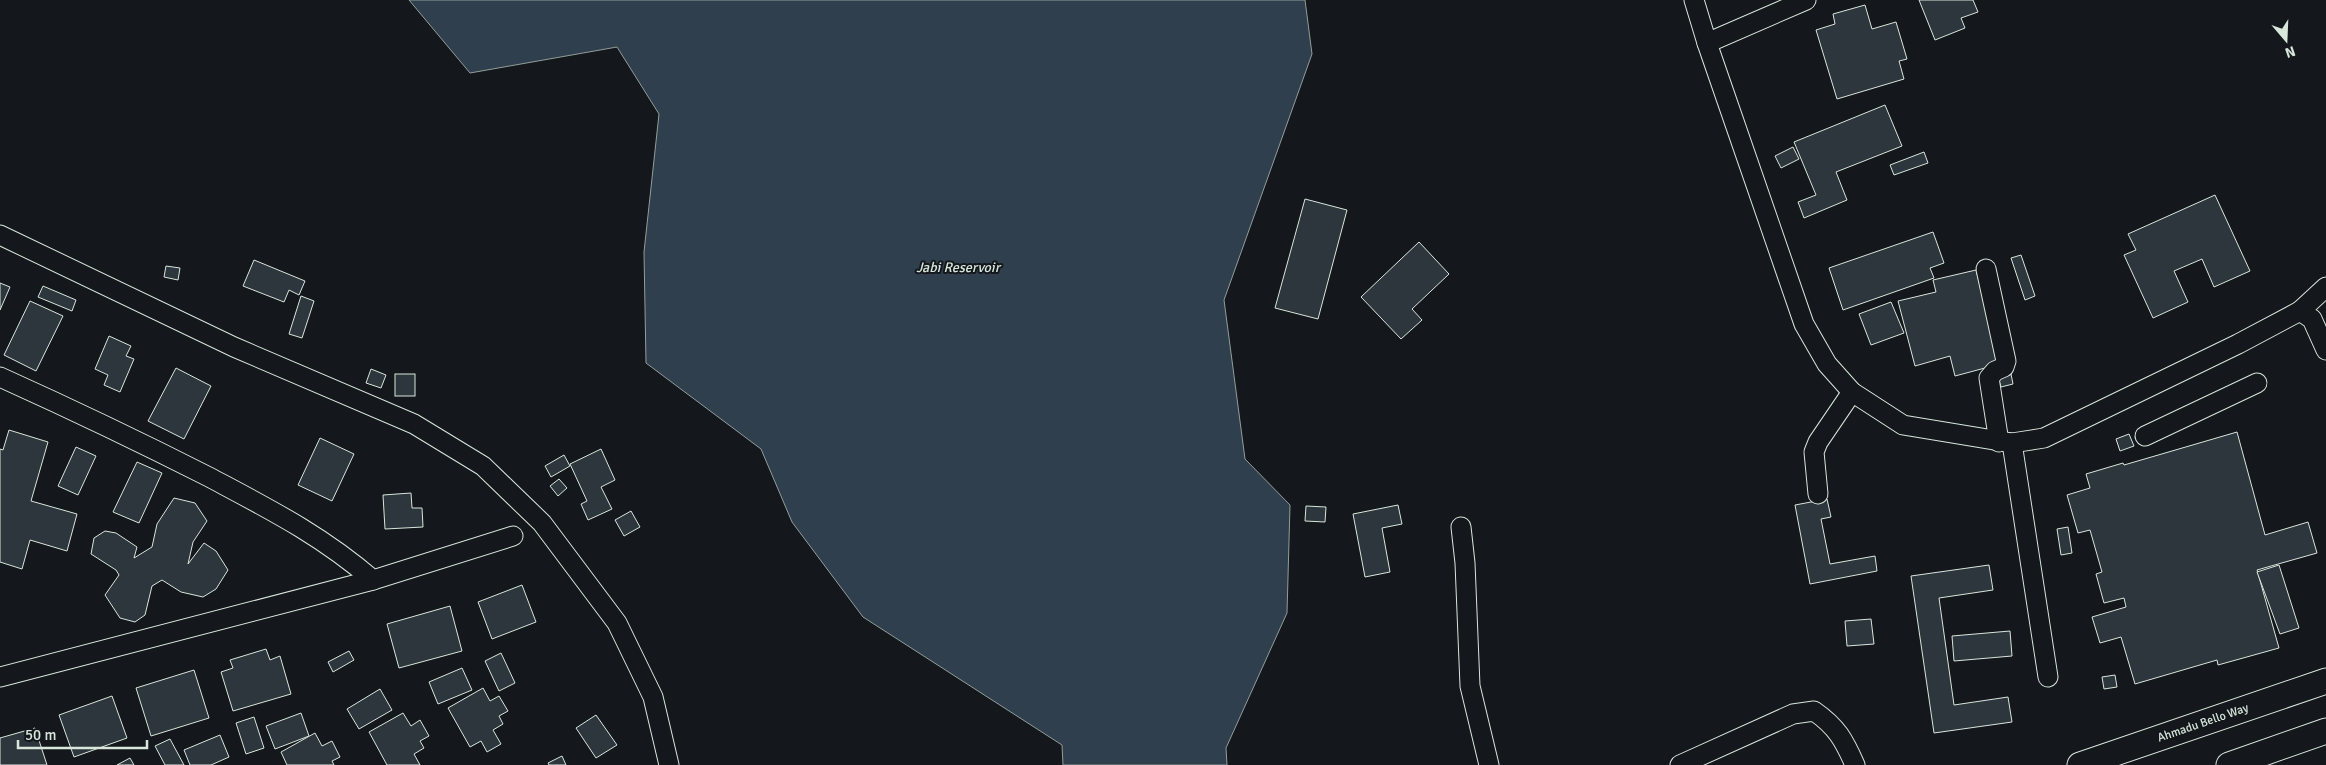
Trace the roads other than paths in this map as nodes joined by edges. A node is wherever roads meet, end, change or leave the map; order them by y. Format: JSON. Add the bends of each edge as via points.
{"nodes":[{"id":1,"x":1694,"y":0,"type":"edge"},
{"id":2,"x":1806,"y":0,"type":"edge"},
{"id":3,"x":1707,"y":44,"type":"junction"},
{"id":4,"x":0,"y":235,"type":"edge"},
{"id":5,"x":1986,"y":269,"type":"dead end"},
{"id":6,"x":2326,"y":287,"type":"edge"},
{"id":7,"x":2300,"y":311,"type":"junction"},
{"id":8,"x":2326,"y":350,"type":"edge"},
{"id":9,"x":0,"y":377,"type":"edge"},
{"id":10,"x":2258,"y":383,"type":"dead end"},
{"id":11,"x":1852,"y":392,"type":"junction"},
{"id":12,"x":2145,"y":436,"type":"dead end"},
{"id":13,"x":2005,"y":442,"type":"junction"},
{"id":14,"x":1818,"y":494,"type":"dead end"},
{"id":15,"x":1461,"y":527,"type":"dead end"},
{"id":16,"x":513,"y":536,"type":"dead end"},
{"id":17,"x":373,"y":580,"type":"junction"},
{"id":18,"x":0,"y":677,"type":"edge"},
{"id":19,"x":2048,"y":677,"type":"dead end"},
{"id":20,"x":2326,"y":681,"type":"edge"},
{"id":21,"x":2326,"y":731,"type":"edge"},
{"id":22,"x":669,"y":765,"type":"edge"},
{"id":23,"x":1489,"y":765,"type":"edge"},
{"id":24,"x":1680,"y":765,"type":"edge"},
{"id":25,"x":1856,"y":765,"type":"edge"},
{"id":26,"x":2080,"y":765,"type":"edge"},
{"id":27,"x":2229,"y":765,"type":"edge"}],
"edges":[{"from":1,"to":3,"type":"street"},
{"from":2,"to":3,"type":"street"},
{"from":3,"to":11,"type":"street","via":[[1804,324],[1827,364]]},
{"from":4,"to":22,"type":"street","via":[[234,348],[414,424],[483,466],[542,523],[618,623],[653,698]]},
{"from":5,"to":13,"type":"street","via":[[2006,361],[1989,378]]},
{"from":6,"to":7,"type":"street"},
{"from":7,"to":8,"type":"street","via":[[2312,319]]},
{"from":7,"to":13,"type":"street","via":[[2044,438]]},
{"from":9,"to":17,"type":"street","via":[[107,426],[302,526],[349,558]]},
{"from":10,"to":12,"type":"street"},
{"from":11,"to":13,"type":"street","via":[[1902,426]]},
{"from":11,"to":14,"type":"street","via":[[1814,452]]},
{"from":13,"to":19,"type":"street"},
{"from":15,"to":23,"type":"street","via":[[1470,686]]},
{"from":16,"to":17,"type":"street"},
{"from":17,"to":18,"type":"street"},
{"from":20,"to":26,"type":"main road","name":"Ahmadu Bello Way"},
{"from":21,"to":27,"type":"main road"},
{"from":24,"to":25,"type":"street","via":[[1793,714],[1814,711],[1831,723],[1842,737]]}]}
